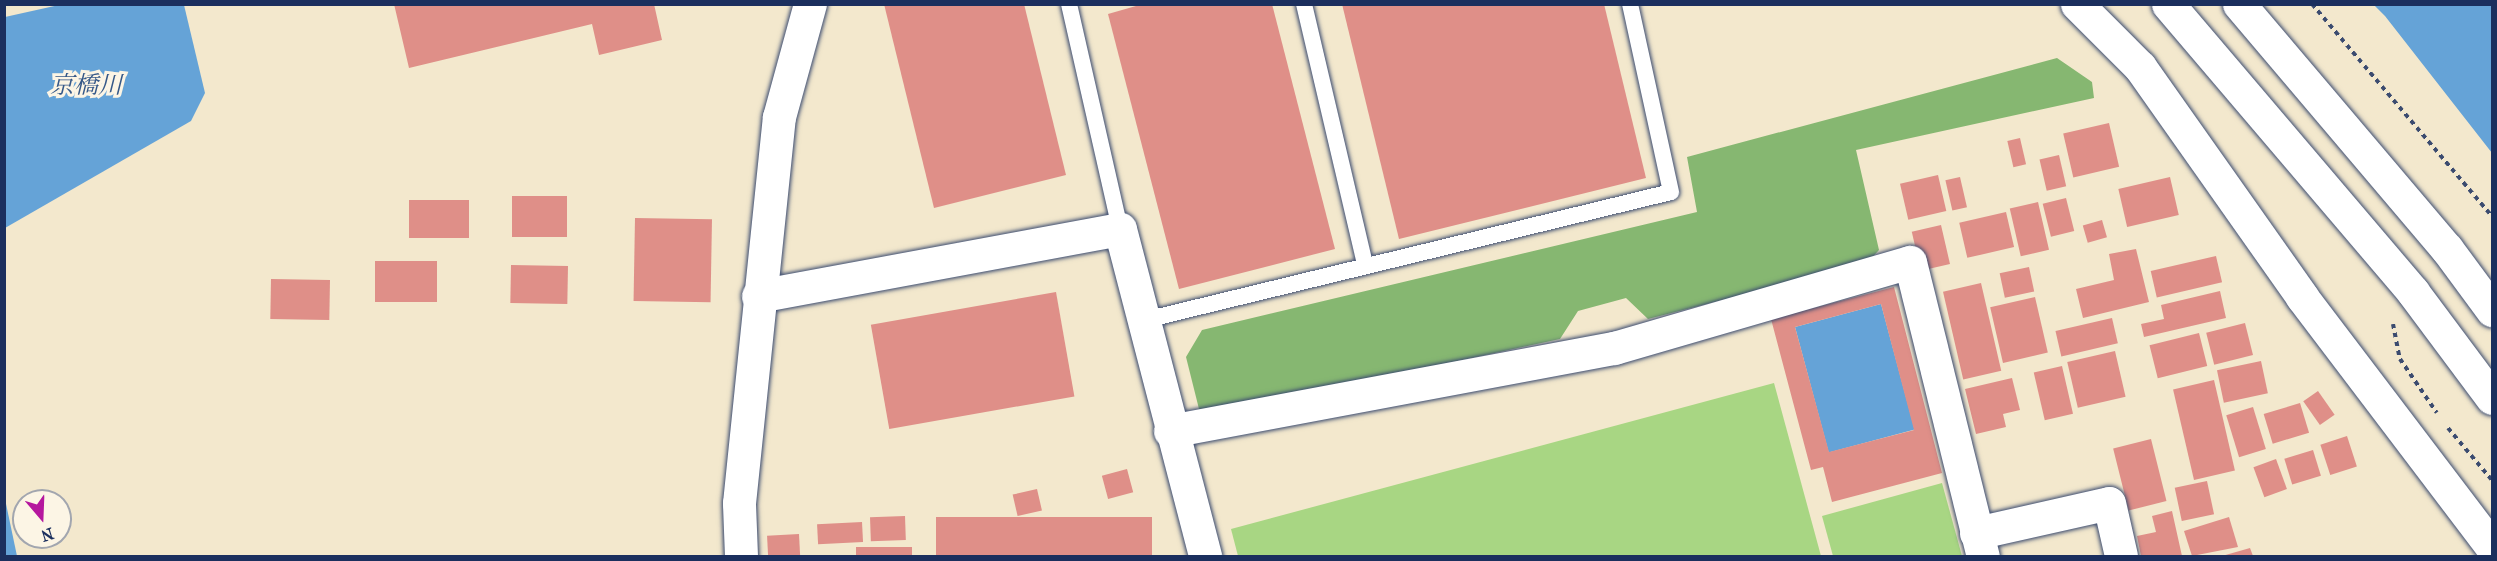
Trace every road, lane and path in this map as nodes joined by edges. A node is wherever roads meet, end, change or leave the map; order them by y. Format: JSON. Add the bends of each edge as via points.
{"nodes":[{"id":1,"x":810,"y":4,"type":"edge"},
{"id":2,"x":1069,"y":4,"type":"edge"},
{"id":3,"x":1304,"y":4,"type":"edge"},
{"id":4,"x":1630,"y":4,"type":"edge"},
{"id":5,"x":2077,"y":4,"type":"edge"},
{"id":6,"x":2168,"y":4,"type":"edge"},
{"id":7,"x":2239,"y":4,"type":"edge"},
{"id":8,"x":2312,"y":4,"type":"edge"},
{"id":9,"x":2493,"y":216,"type":"edge"},
{"id":10,"x":1120,"y":229,"type":"junction"},
{"id":11,"x":1365,"y":265,"type":"junction"},
{"id":12,"x":758,"y":297,"type":"junction"},
{"id":13,"x":2493,"y":310,"type":"edge"},
{"id":14,"x":2391,"y":316,"type":"dead end"},
{"id":15,"x":1142,"y":321,"type":"junction"},
{"id":16,"x":2493,"y":398,"type":"edge"},
{"id":17,"x":1170,"y":430,"type":"junction"},
{"id":18,"x":2493,"y":480,"type":"edge"},
{"id":19,"x":1979,"y":545,"type":"edge"},
{"id":20,"x":2493,"y":547,"type":"edge"},
{"id":21,"x":741,"y":556,"type":"edge"},
{"id":22,"x":1205,"y":556,"type":"edge"},
{"id":23,"x":2121,"y":556,"type":"edge"}],
"edges":[{"from":1,"to":12,"type":"street","via":[[779,117]]},
{"from":2,"to":10,"type":"lane"},
{"from":3,"to":11,"type":"lane"},
{"from":4,"to":11,"type":"lane","via":[[1671,192]]},
{"from":5,"to":20,"type":"street","via":[[2140,67],[2302,297]]},
{"from":6,"to":16,"type":"street","via":[[2413,292]]},
{"from":7,"to":13,"type":"street","via":[[2447,249]]},
{"from":8,"to":9,"type":"path"},
{"from":10,"to":12,"type":"street"},
{"from":10,"to":15,"type":"street"},
{"from":11,"to":15,"type":"lane"},
{"from":12,"to":21,"type":"street","via":[[740,503]]},
{"from":14,"to":18,"type":"path","via":[[2400,359]]},
{"from":15,"to":17,"type":"street"},
{"from":17,"to":19,"type":"street","via":[[1614,348],[1910,262]]},
{"from":17,"to":22,"type":"street"},
{"from":19,"to":23,"type":"street","via":[[2109,503]]}]}
